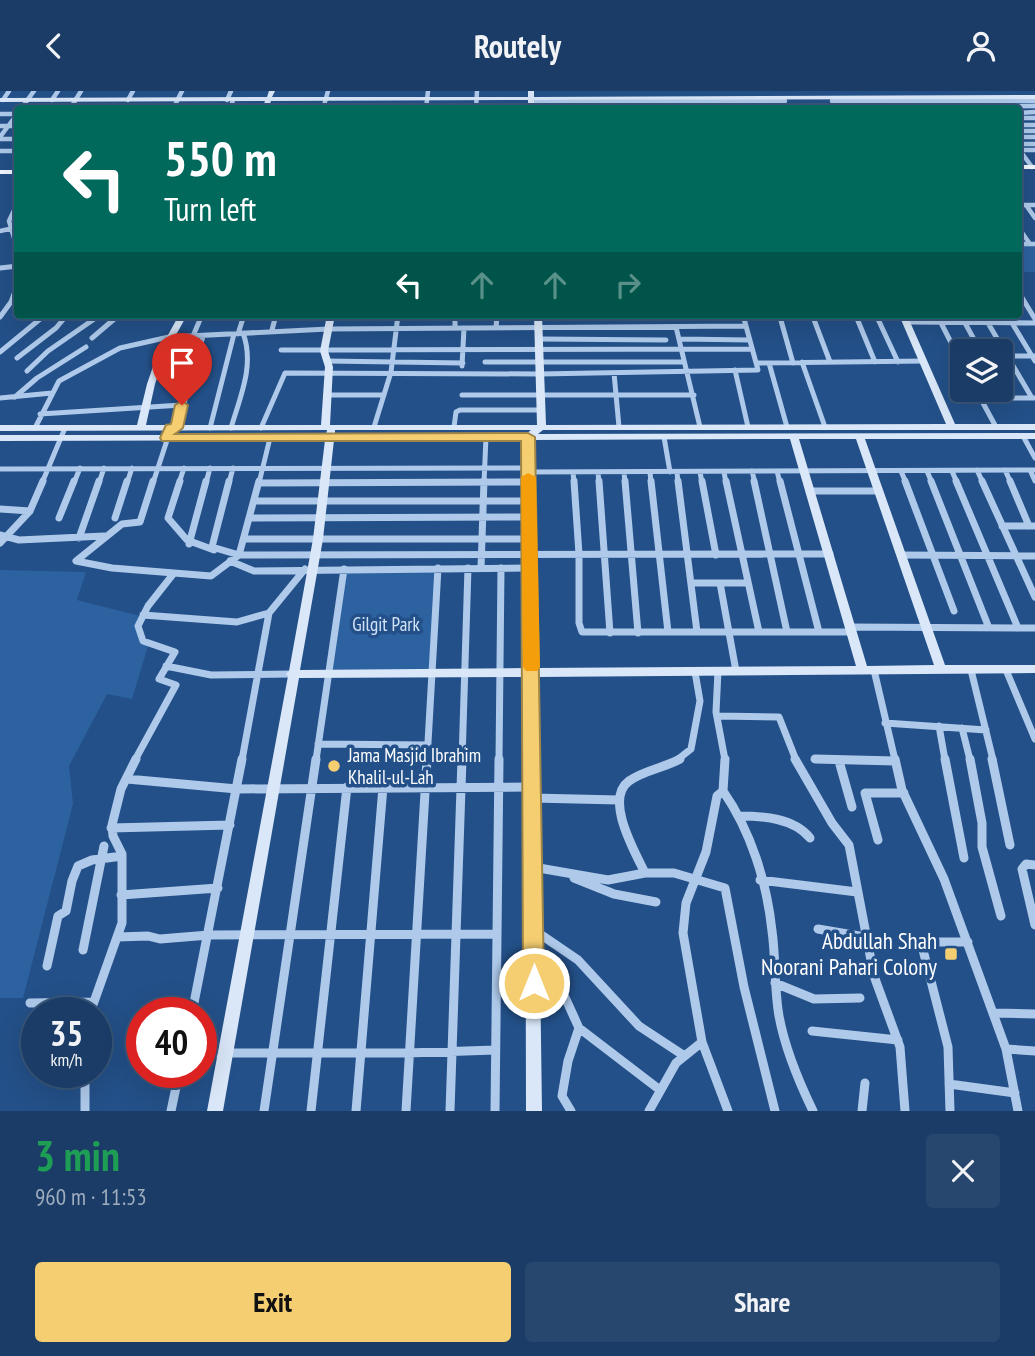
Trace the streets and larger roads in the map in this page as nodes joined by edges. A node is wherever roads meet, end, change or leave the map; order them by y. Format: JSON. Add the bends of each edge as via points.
{"nodes":[{"id":1,"x":9,"y":91,"type":"edge"},
{"id":2,"x":34,"y":91,"type":"edge"},
{"id":3,"x":58,"y":91,"type":"edge"},
{"id":4,"x":81,"y":91,"type":"edge"},
{"id":5,"x":133,"y":91,"type":"edge"},
{"id":6,"x":182,"y":91,"type":"edge"},
{"id":7,"x":209,"y":91,"type":"edge"},
{"id":8,"x":231,"y":91,"type":"edge"},
{"id":9,"x":272,"y":91,"type":"edge"},
{"id":10,"x":298,"y":91,"type":"edge"},
{"id":11,"x":328,"y":91,"type":"edge"},
{"id":12,"x":428,"y":91,"type":"edge"},
{"id":13,"x":997,"y":91,"type":"edge"},
{"id":14,"x":1022,"y":91,"type":"edge"},
{"id":15,"x":703,"y":94,"type":"edge"},
{"id":16,"x":817,"y":94,"type":"edge"},
{"id":17,"x":849,"y":94,"type":"edge"},
{"id":18,"x":900,"y":94,"type":"edge"},
{"id":19,"x":951,"y":94,"type":"edge"},
{"id":20,"x":452,"y":95,"type":"edge"},
{"id":21,"x":477,"y":95,"type":"edge"},
{"id":22,"x":502,"y":95,"type":"edge"},
{"id":23,"x":604,"y":95,"type":"edge"},
{"id":24,"x":653,"y":95,"type":"edge"},
{"id":25,"x":928,"y":96,"type":"edge"},
{"id":26,"x":979,"y":97,"type":"edge"},
{"id":27,"x":1002,"y":97,"type":"junction"},
{"id":28,"x":736,"y":99,"type":"edge"},
{"id":29,"x":784,"y":99,"type":"junction"},
{"id":30,"x":831,"y":99,"type":"junction"},
{"id":31,"x":1,"y":100,"type":"edge"},
{"id":32,"x":28,"y":100,"type":"junction"},
{"id":33,"x":52,"y":100,"type":"junction"},
{"id":34,"x":75,"y":100,"type":"junction"},
{"id":35,"x":128,"y":100,"type":"junction"},
{"id":36,"x":177,"y":100,"type":"junction"},
{"id":37,"x":205,"y":100,"type":"junction"},
{"id":38,"x":230,"y":100,"type":"junction"},
{"id":39,"x":269,"y":100,"type":"junction"},
{"id":40,"x":295,"y":100,"type":"junction"},
{"id":41,"x":882,"y":100,"type":"edge"},
{"id":42,"x":531,"y":101,"type":"edge"},
{"id":43,"x":634,"y":101,"type":"edge"},
{"id":44,"x":685,"y":101,"type":"edge"},
{"id":45,"x":1034,"y":101,"type":"edge"},
{"id":46,"x":24,"y":105,"type":"edge"},
{"id":47,"x":72,"y":105,"type":"edge"},
{"id":48,"x":175,"y":105,"type":"edge"},
{"id":49,"x":230,"y":105,"type":"edge"},
{"id":50,"x":267,"y":105,"type":"edge"},
{"id":51,"x":324,"y":105,"type":"edge"},
{"id":52,"x":375,"y":105,"type":"edge"},
{"id":53,"x":426,"y":105,"type":"edge"},
{"id":54,"x":500,"y":105,"type":"edge"},
{"id":55,"x":574,"y":105,"type":"edge"},
{"id":56,"x":771,"y":105,"type":"edge"},
{"id":57,"x":787,"y":105,"type":"edge"},
{"id":58,"x":833,"y":105,"type":"edge"},
{"id":59,"x":917,"y":105,"type":"edge"},
{"id":60,"x":1004,"y":105,"type":"edge"},
{"id":61,"x":14,"y":117,"type":"edge"},
{"id":62,"x":0,"y":126,"type":"edge"},
{"id":63,"x":7,"y":126,"type":"junction"},
{"id":64,"x":14,"y":126,"type":"edge"},
{"id":65,"x":0,"y":138,"type":"edge"},
{"id":66,"x":1022,"y":152,"type":"edge"},
{"id":67,"x":1034,"y":168,"type":"edge"},
{"id":68,"x":1022,"y":205,"type":"edge"},
{"id":69,"x":1026,"y":205,"type":"junction"},
{"id":70,"x":1035,"y":205,"type":"edge"},
{"id":71,"x":14,"y":208,"type":"edge"},
{"id":72,"x":1035,"y":218,"type":"edge"},
{"id":73,"x":14,"y":228,"type":"edge"},
{"id":74,"x":9,"y":229,"type":"junction"},
{"id":75,"x":0,"y":231,"type":"edge"},
{"id":76,"x":14,"y":241,"type":"edge"},
{"id":77,"x":14,"y":294,"type":"edge"},
{"id":78,"x":1027,"y":305,"type":"edge"},
{"id":79,"x":0,"y":317,"type":"edge"},
{"id":80,"x":40,"y":319,"type":"edge"},
{"id":81,"x":64,"y":319,"type":"edge"},
{"id":82,"x":95,"y":319,"type":"edge"},
{"id":83,"x":114,"y":319,"type":"edge"},
{"id":84,"x":180,"y":319,"type":"edge"},
{"id":85,"x":200,"y":319,"type":"edge"},
{"id":86,"x":243,"y":319,"type":"edge"},
{"id":87,"x":275,"y":319,"type":"edge"},
{"id":88,"x":330,"y":319,"type":"edge"},
{"id":89,"x":398,"y":319,"type":"edge"},
{"id":90,"x":456,"y":319,"type":"edge"},
{"id":91,"x":497,"y":319,"type":"edge"},
{"id":92,"x":538,"y":319,"type":"edge"},
{"id":93,"x":744,"y":319,"type":"edge"},
{"id":94,"x":786,"y":319,"type":"edge"},
{"id":95,"x":814,"y":319,"type":"edge"},
{"id":96,"x":857,"y":319,"type":"edge"},
{"id":97,"x":878,"y":319,"type":"edge"},
{"id":98,"x":905,"y":319,"type":"edge"},
{"id":99,"x":910,"y":319,"type":"edge"},
{"id":100,"x":928,"y":319,"type":"edge"},
{"id":101,"x":939,"y":319,"type":"edge"},
{"id":102,"x":1035,"y":321,"type":"edge"},
{"id":103,"x":930,"y":323,"type":"junction"},
{"id":104,"x":941,"y":323,"type":"junction"},
{"id":105,"x":965,"y":323,"type":"junction"},
{"id":106,"x":988,"y":323,"type":"junction"},
{"id":107,"x":1012,"y":323,"type":"junction"},
{"id":108,"x":746,"y":326,"type":"junction"},
{"id":109,"x":608,"y":327,"type":"junction"},
{"id":110,"x":676,"y":327,"type":"junction"},
{"id":111,"x":397,"y":328,"type":"junction"},
{"id":112,"x":455,"y":328,"type":"junction"},
{"id":113,"x":464,"y":328,"type":"junction"},
{"id":114,"x":496,"y":328,"type":"junction"},
{"id":115,"x":538,"y":328,"type":"junction"},
{"id":116,"x":328,"y":329,"type":"junction"},
{"id":117,"x":272,"y":330,"type":"junction"},
{"id":118,"x":239,"y":334,"type":"junction"},
{"id":119,"x":193,"y":336,"type":"junction"},
{"id":120,"x":203,"y":336,"type":"junction"},
{"id":121,"x":169,"y":337,"type":"junction"},
{"id":122,"x":92,"y":338,"type":"dead end"},
{"id":123,"x":538,"y":339,"type":"junction"},
{"id":124,"x":679,"y":339,"type":"junction"},
{"id":125,"x":950,"y":339,"type":"edge"},
{"id":126,"x":974,"y":339,"type":"edge"},
{"id":127,"x":996,"y":339,"type":"edge"},
{"id":128,"x":609,"y":340,"type":"junction"},
{"id":129,"x":666,"y":340,"type":"dead end"},
{"id":130,"x":750,"y":340,"type":"junction"},
{"id":131,"x":86,"y":347,"type":"dead end"},
{"id":132,"x":610,"y":349,"type":"junction"},
{"id":133,"x":682,"y":349,"type":"junction"},
{"id":134,"x":752,"y":349,"type":"junction"},
{"id":135,"x":281,"y":350,"type":"dead end"},
{"id":136,"x":394,"y":350,"type":"junction"},
{"id":137,"x":464,"y":350,"type":"junction"},
{"id":138,"x":539,"y":350,"type":"junction"},
{"id":139,"x":324,"y":351,"type":"junction"},
{"id":140,"x":0,"y":352,"type":"edge"},
{"id":141,"x":1013,"y":357,"type":"edge"},
{"id":142,"x":17,"y":358,"type":"dead end"},
{"id":143,"x":1034,"y":358,"type":"edge"},
{"id":144,"x":327,"y":361,"type":"junction"},
{"id":145,"x":924,"y":361,"type":"junction"},
{"id":146,"x":485,"y":362,"type":"dead end"},
{"id":147,"x":539,"y":362,"type":"junction"},
{"id":148,"x":612,"y":362,"type":"junction"},
{"id":149,"x":684,"y":362,"type":"junction"},
{"id":150,"x":802,"y":362,"type":"junction"},
{"id":151,"x":830,"y":362,"type":"junction"},
{"id":152,"x":875,"y":362,"type":"junction"},
{"id":153,"x":898,"y":362,"type":"junction"},
{"id":154,"x":392,"y":363,"type":"junction"},
{"id":155,"x":463,"y":363,"type":"junction"},
{"id":156,"x":756,"y":363,"type":"junction"},
{"id":157,"x":769,"y":363,"type":"junction"},
{"id":158,"x":793,"y":363,"type":"junction"},
{"id":159,"x":1013,"y":369,"type":"edge"},
{"id":160,"x":735,"y":370,"type":"junction"},
{"id":161,"x":27,"y":371,"type":"dead end"},
{"id":162,"x":687,"y":372,"type":"junction"},
{"id":163,"x":614,"y":373,"type":"junction"},
{"id":164,"x":328,"y":374,"type":"junction"},
{"id":165,"x":391,"y":374,"type":"junction"},
{"id":166,"x":462,"y":374,"type":"junction"},
{"id":167,"x":540,"y":374,"type":"junction"},
{"id":168,"x":51,"y":393,"type":"junction"},
{"id":169,"x":326,"y":395,"type":"junction"},
{"id":170,"x":384,"y":395,"type":"junction"},
{"id":171,"x":462,"y":395,"type":"dead end"},
{"id":172,"x":540,"y":395,"type":"junction"},
{"id":173,"x":615,"y":395,"type":"junction"},
{"id":174,"x":694,"y":395,"type":"junction"},
{"id":175,"x":15,"y":397,"type":"junction"},
{"id":176,"x":0,"y":398,"type":"edge"},
{"id":177,"x":1013,"y":398,"type":"edge"},
{"id":178,"x":1033,"y":398,"type":"edge"},
{"id":179,"x":982,"y":402,"type":"edge"},
{"id":180,"x":182,"y":405,"type":"junction"},
{"id":181,"x":147,"y":406,"type":"junction"},
{"id":182,"x":541,"y":410,"type":"junction"},
{"id":183,"x":40,"y":414,"type":"junction"},
{"id":184,"x":374,"y":427,"type":"junction"},
{"id":185,"x":454,"y":427,"type":"junction"},
{"id":186,"x":541,"y":427,"type":"junction"},
{"id":187,"x":619,"y":427,"type":"junction"},
{"id":188,"x":700,"y":427,"type":"junction"},
{"id":189,"x":748,"y":427,"type":"junction"},
{"id":190,"x":786,"y":427,"type":"junction"},
{"id":191,"x":825,"y":427,"type":"junction"},
{"id":192,"x":952,"y":427,"type":"junction"},
{"id":193,"x":996,"y":427,"type":"junction"},
{"id":194,"x":1035,"y":427,"type":"edge"},
{"id":195,"x":0,"y":428,"type":"edge"},
{"id":196,"x":35,"y":428,"type":"junction"},
{"id":197,"x":65,"y":428,"type":"junction"},
{"id":198,"x":141,"y":428,"type":"junction"},
{"id":199,"x":174,"y":428,"type":"junction"},
{"id":200,"x":210,"y":428,"type":"junction"},
{"id":201,"x":231,"y":428,"type":"junction"},
{"id":202,"x":261,"y":428,"type":"junction"},
{"id":203,"x":329,"y":431,"type":"junction"},
{"id":204,"x":794,"y":436,"type":"junction"},
{"id":205,"x":859,"y":436,"type":"junction"},
{"id":206,"x":1023,"y":436,"type":"junction"},
{"id":207,"x":1035,"y":436,"type":"edge"},
{"id":208,"x":486,"y":437,"type":"junction"},
{"id":209,"x":528,"y":437,"type":"junction"},
{"id":210,"x":664,"y":437,"type":"junction"},
{"id":211,"x":0,"y":438,"type":"edge"},
{"id":212,"x":60,"y":438,"type":"junction"},
{"id":213,"x":167,"y":438,"type":"junction"},
{"id":214,"x":270,"y":438,"type":"junction"},
{"id":215,"x":1035,"y":458,"type":"edge"},
{"id":216,"x":0,"y":468,"type":"edge"},
{"id":217,"x":47,"y":468,"type":"junction"},
{"id":218,"x":80,"y":468,"type":"junction"},
{"id":219,"x":104,"y":468,"type":"junction"},
{"id":220,"x":132,"y":468,"type":"junction"},
{"id":221,"x":158,"y":468,"type":"junction"},
{"id":222,"x":184,"y":468,"type":"junction"},
{"id":223,"x":210,"y":468,"type":"junction"},
{"id":224,"x":233,"y":468,"type":"junction"},
{"id":225,"x":263,"y":468,"type":"junction"},
{"id":226,"x":328,"y":468,"type":"junction"},
{"id":227,"x":485,"y":468,"type":"junction"},
{"id":228,"x":977,"y":470,"type":"junction"},
{"id":229,"x":1005,"y":470,"type":"junction"},
{"id":230,"x":1032,"y":470,"type":"edge"},
{"id":231,"x":724,"y":471,"type":"junction"},
{"id":232,"x":752,"y":471,"type":"junction"},
{"id":233,"x":776,"y":471,"type":"junction"},
{"id":234,"x":805,"y":471,"type":"junction"},
{"id":235,"x":872,"y":471,"type":"junction"},
{"id":236,"x":901,"y":471,"type":"junction"},
{"id":237,"x":927,"y":471,"type":"junction"},
{"id":238,"x":952,"y":471,"type":"junction"},
{"id":239,"x":573,"y":472,"type":"junction"},
{"id":240,"x":598,"y":472,"type":"junction"},
{"id":241,"x":624,"y":472,"type":"junction"},
{"id":242,"x":650,"y":472,"type":"junction"},
{"id":243,"x":673,"y":472,"type":"junction"},
{"id":244,"x":700,"y":472,"type":"junction"},
{"id":245,"x":528,"y":474,"type":"junction"},
{"id":246,"x":1035,"y":481,"type":"edge"},
{"id":247,"x":484,"y":482,"type":"junction"},
{"id":248,"x":260,"y":483,"type":"junction"},
{"id":249,"x":326,"y":483,"type":"junction"},
{"id":250,"x":811,"y":491,"type":"junction"},
{"id":251,"x":879,"y":491,"type":"junction"},
{"id":252,"x":255,"y":501,"type":"junction"},
{"id":253,"x":483,"y":501,"type":"junction"},
{"id":254,"x":529,"y":501,"type":"junction"},
{"id":255,"x":324,"y":502,"type":"junction"},
{"id":256,"x":0,"y":509,"type":"edge"},
{"id":257,"x":30,"y":511,"type":"junction"},
{"id":258,"x":483,"y":517,"type":"junction"},
{"id":259,"x":529,"y":517,"type":"junction"},
{"id":260,"x":59,"y":518,"type":"dead end"},
{"id":261,"x":115,"y":518,"type":"dead end"},
{"id":262,"x":251,"y":518,"type":"junction"},
{"id":263,"x":321,"y":518,"type":"junction"},
{"id":264,"x":1002,"y":526,"type":"junction"},
{"id":265,"x":1032,"y":526,"type":"edge"},
{"id":266,"x":3,"y":536,"type":"edge"},
{"id":267,"x":105,"y":536,"type":"junction"},
{"id":268,"x":79,"y":538,"type":"junction"},
{"id":269,"x":482,"y":538,"type":"junction"},
{"id":270,"x":529,"y":538,"type":"junction"},
{"id":271,"x":245,"y":539,"type":"junction"},
{"id":272,"x":318,"y":539,"type":"junction"},
{"id":273,"x":0,"y":543,"type":"edge"},
{"id":274,"x":188,"y":544,"type":"junction"},
{"id":275,"x":214,"y":550,"type":"junction"},
{"id":276,"x":315,"y":554,"type":"junction"},
{"id":277,"x":481,"y":554,"type":"junction"},
{"id":278,"x":530,"y":554,"type":"junction"},
{"id":279,"x":579,"y":554,"type":"junction"},
{"id":280,"x":603,"y":554,"type":"junction"},
{"id":281,"x":631,"y":554,"type":"junction"},
{"id":282,"x":686,"y":554,"type":"junction"},
{"id":283,"x":743,"y":554,"type":"junction"},
{"id":284,"x":770,"y":554,"type":"junction"},
{"id":285,"x":799,"y":554,"type":"junction"},
{"id":286,"x":830,"y":554,"type":"junction"},
{"id":287,"x":239,"y":555,"type":"junction"},
{"id":288,"x":660,"y":555,"type":"junction"},
{"id":289,"x":716,"y":555,"type":"junction"},
{"id":290,"x":901,"y":555,"type":"junction"},
{"id":291,"x":933,"y":555,"type":"junction"},
{"id":292,"x":961,"y":555,"type":"junction"},
{"id":293,"x":987,"y":555,"type":"junction"},
{"id":294,"x":1015,"y":556,"type":"junction"},
{"id":295,"x":1035,"y":556,"type":"edge"},
{"id":296,"x":230,"y":561,"type":"junction"},
{"id":297,"x":438,"y":568,"type":"junction"},
{"id":298,"x":468,"y":568,"type":"junction"},
{"id":299,"x":481,"y":568,"type":"junction"},
{"id":300,"x":501,"y":568,"type":"junction"},
{"id":301,"x":530,"y":568,"type":"junction"},
{"id":302,"x":309,"y":569,"type":"junction"},
{"id":303,"x":344,"y":569,"type":"junction"},
{"id":304,"x":174,"y":573,"type":"junction"},
{"id":305,"x":691,"y":583,"type":"junction"},
{"id":306,"x":720,"y":583,"type":"junction"},
{"id":307,"x":748,"y":583,"type":"junction"},
{"id":308,"x":1035,"y":597,"type":"edge"},
{"id":309,"x":954,"y":611,"type":"dead end"},
{"id":310,"x":269,"y":613,"type":"junction"},
{"id":311,"x":142,"y":615,"type":"junction"},
{"id":312,"x":927,"y":628,"type":"junction"},
{"id":313,"x":989,"y":628,"type":"junction"},
{"id":314,"x":1018,"y":628,"type":"junction"},
{"id":315,"x":1035,"y":628,"type":"edge"},
{"id":316,"x":851,"y":630,"type":"junction"},
{"id":317,"x":668,"y":632,"type":"junction"},
{"id":318,"x":697,"y":632,"type":"junction"},
{"id":319,"x":730,"y":632,"type":"junction"},
{"id":320,"x":759,"y":632,"type":"junction"},
{"id":321,"x":788,"y":632,"type":"junction"},
{"id":322,"x":819,"y":632,"type":"junction"},
{"id":323,"x":610,"y":633,"type":"junction"},
{"id":324,"x":638,"y":633,"type":"junction"},
{"id":325,"x":166,"y":666,"type":"junction"},
{"id":326,"x":1035,"y":669,"type":"edge"},
{"id":327,"x":868,"y":670,"type":"junction"},
{"id":328,"x":941,"y":670,"type":"junction"},
{"id":329,"x":971,"y":670,"type":"junction"},
{"id":330,"x":1006,"y":670,"type":"junction"},
{"id":331,"x":695,"y":671,"type":"junction"},
{"id":332,"x":718,"y":671,"type":"junction"},
{"id":333,"x":736,"y":671,"type":"junction"},
{"id":334,"x":433,"y":673,"type":"junction"},
{"id":335,"x":464,"y":673,"type":"junction"},
{"id":336,"x":500,"y":673,"type":"junction"},
{"id":337,"x":532,"y":673,"type":"junction"},
{"id":338,"x":292,"y":674,"type":"junction"},
{"id":339,"x":329,"y":674,"type":"junction"},
{"id":340,"x":257,"y":676,"type":"junction"},
{"id":341,"x":717,"y":716,"type":"junction"},
{"id":342,"x":885,"y":723,"type":"junction"},
{"id":343,"x":939,"y":726,"type":"junction"},
{"id":344,"x":962,"y":728,"type":"junction"},
{"id":345,"x":986,"y":730,"type":"junction"},
{"id":346,"x":1035,"y":739,"type":"edge"},
{"id":347,"x":318,"y":744,"type":"junction"},
{"id":348,"x":428,"y":745,"type":"junction"},
{"id":349,"x":815,"y":759,"type":"dead end"},
{"id":350,"x":839,"y":761,"type":"junction"},
{"id":351,"x":895,"y":761,"type":"junction"},
{"id":352,"x":127,"y":779,"type":"junction"},
{"id":353,"x":311,"y":787,"type":"junction"},
{"id":354,"x":346,"y":787,"type":"junction"},
{"id":355,"x":383,"y":787,"type":"junction"},
{"id":356,"x":426,"y":787,"type":"junction"},
{"id":357,"x":461,"y":787,"type":"junction"},
{"id":358,"x":498,"y":787,"type":"junction"},
{"id":359,"x":272,"y":788,"type":"junction"},
{"id":360,"x":237,"y":789,"type":"junction"},
{"id":361,"x":723,"y":791,"type":"junction"},
{"id":362,"x":532,"y":792,"type":"junction"},
{"id":363,"x":904,"y":793,"type":"junction"},
{"id":364,"x":619,"y":800,"type":"junction"},
{"id":365,"x":852,"y":807,"type":"dead end"},
{"id":366,"x":739,"y":816,"type":"junction"},
{"id":367,"x":230,"y":825,"type":"junction"},
{"id":368,"x":111,"y":828,"type":"junction"},
{"id":369,"x":810,"y":838,"type":"dead end"},
{"id":370,"x":878,"y":840,"type":"dead end"},
{"id":371,"x":1010,"y":845,"type":"dead end"},
{"id":372,"x":104,"y":846,"type":"dead end"},
{"id":373,"x":122,"y":856,"type":"junction"},
{"id":374,"x":964,"y":858,"type":"dead end"},
{"id":375,"x":101,"y":859,"type":"junction"},
{"id":376,"x":1035,"y":865,"type":"edge"},
{"id":377,"x":533,"y":867,"type":"junction"},
{"id":378,"x":645,"y":873,"type":"junction"},
{"id":379,"x":567,"y":874,"type":"junction"},
{"id":380,"x":694,"y":879,"type":"junction"},
{"id":381,"x":760,"y":880,"type":"junction"},
{"id":382,"x":218,"y":888,"type":"junction"},
{"id":383,"x":857,"y":892,"type":"junction"},
{"id":384,"x":121,"y":895,"type":"junction"},
{"id":385,"x":656,"y":902,"type":"dead end"},
{"id":386,"x":1001,"y":916,"type":"dead end"},
{"id":387,"x":1035,"y":925,"type":"edge"},
{"id":388,"x":818,"y":929,"type":"dead end"},
{"id":389,"x":533,"y":930,"type":"junction"},
{"id":390,"x":455,"y":934,"type":"junction"},
{"id":391,"x":496,"y":934,"type":"junction"},
{"id":392,"x":209,"y":935,"type":"junction"},
{"id":393,"x":246,"y":935,"type":"junction"},
{"id":394,"x":417,"y":935,"type":"junction"},
{"id":395,"x":291,"y":936,"type":"junction"},
{"id":396,"x":329,"y":936,"type":"junction"},
{"id":397,"x":370,"y":936,"type":"junction"},
{"id":398,"x":118,"y":937,"type":"junction"},
{"id":399,"x":865,"y":937,"type":"junction"},
{"id":400,"x":968,"y":941,"type":"junction"},
{"id":401,"x":83,"y":950,"type":"dead end"},
{"id":402,"x":533,"y":958,"type":"junction"},
{"id":403,"x":47,"y":966,"type":"dead end"},
{"id":404,"x":775,"y":983,"type":"junction"},
{"id":405,"x":93,"y":997,"type":"edge"},
{"id":406,"x":195,"y":997,"type":"edge"},
{"id":407,"x":860,"y":999,"type":"dead end"},
{"id":408,"x":993,"y":1013,"type":"junction"},
{"id":409,"x":1035,"y":1014,"type":"edge"},
{"id":410,"x":579,"y":1028,"type":"junction"},
{"id":411,"x":811,"y":1031,"type":"dead end"},
{"id":412,"x":898,"y":1040,"type":"junction"},
{"id":413,"x":702,"y":1042,"type":"junction"},
{"id":414,"x":1006,"y":1049,"type":"junction"},
{"id":415,"x":495,"y":1050,"type":"junction"},
{"id":416,"x":1035,"y":1051,"type":"edge"},
{"id":417,"x":318,"y":1052,"type":"junction"},
{"id":418,"x":453,"y":1052,"type":"junction"},
{"id":419,"x":217,"y":1053,"type":"edge"},
{"id":420,"x":225,"y":1053,"type":"junction"},
{"id":421,"x":273,"y":1053,"type":"junction"},
{"id":422,"x":362,"y":1053,"type":"junction"},
{"id":423,"x":408,"y":1053,"type":"junction"},
{"id":424,"x":683,"y":1055,"type":"junction"},
{"id":425,"x":865,"y":1083,"type":"dead end"},
{"id":426,"x":949,"y":1084,"type":"junction"},
{"id":427,"x":85,"y":1088,"type":"edge"},
{"id":428,"x":176,"y":1088,"type":"edge"},
{"id":429,"x":660,"y":1090,"type":"junction"},
{"id":430,"x":1014,"y":1093,"type":"junction"},
{"id":431,"x":85,"y":1111,"type":"edge"},
{"id":432,"x":171,"y":1111,"type":"edge"},
{"id":433,"x":215,"y":1111,"type":"edge"},
{"id":434,"x":264,"y":1111,"type":"edge"},
{"id":435,"x":311,"y":1111,"type":"edge"},
{"id":436,"x":356,"y":1111,"type":"edge"},
{"id":437,"x":406,"y":1111,"type":"edge"},
{"id":438,"x":450,"y":1111,"type":"edge"},
{"id":439,"x":495,"y":1111,"type":"edge"},
{"id":440,"x":534,"y":1111,"type":"edge"},
{"id":441,"x":571,"y":1111,"type":"edge"},
{"id":442,"x":649,"y":1111,"type":"edge"},
{"id":443,"x":728,"y":1111,"type":"edge"},
{"id":444,"x":775,"y":1111,"type":"edge"},
{"id":445,"x":813,"y":1111,"type":"edge"},
{"id":446,"x":862,"y":1111,"type":"edge"},
{"id":447,"x":905,"y":1111,"type":"edge"},
{"id":448,"x":950,"y":1111,"type":"edge"},
{"id":449,"x":1018,"y":1111,"type":"edge"}],
"edges":[{"from":1,"to":31,"type":"street"},
{"from":2,"to":32,"type":"street"},
{"from":3,"to":33,"type":"street"},
{"from":4,"to":34,"type":"street"},
{"from":5,"to":35,"type":"street"},
{"from":6,"to":36,"type":"street"},
{"from":7,"to":37,"type":"street"},
{"from":8,"to":38,"type":"street"},
{"from":9,"to":39,"type":"street"},
{"from":10,"to":40,"type":"street"},
{"from":11,"to":51,"type":"street"},
{"from":12,"to":53,"type":"street"},
{"from":13,"to":27,"type":"street"},
{"from":14,"to":45,"type":"street"},
{"from":15,"to":28,"type":"street"},
{"from":15,"to":44,"type":"street"},
{"from":16,"to":29,"type":"street"},
{"from":16,"to":30,"type":"street"},
{"from":17,"to":30,"type":"street"},
{"from":17,"to":41,"type":"street"},
{"from":18,"to":25,"type":"street"},
{"from":18,"to":41,"type":"street"},
{"from":19,"to":25,"type":"street"},
{"from":19,"to":26,"type":"street"},
{"from":20,"to":21,"type":"street"},
{"from":20,"to":53,"type":"street"},
{"from":21,"to":22,"type":"street"},
{"from":22,"to":42,"type":"street"},
{"from":23,"to":42,"type":"street"},
{"from":23,"to":43,"type":"street"},
{"from":24,"to":43,"type":"street"},
{"from":24,"to":44,"type":"street"},
{"from":25,"to":26,"type":"street"},
{"from":25,"to":41,"type":"street"},
{"from":26,"to":27,"type":"street"},
{"from":26,"to":45,"type":"street"},
{"from":27,"to":45,"type":"street"},
{"from":28,"to":29,"type":"street"},
{"from":28,"to":44,"type":"street"},
{"from":28,"to":56,"type":"street"},
{"from":29,"to":57,"type":"street"},
{"from":30,"to":41,"type":"street"},
{"from":30,"to":58,"type":"street"},
{"from":31,"to":32,"type":"street"},
{"from":32,"to":33,"type":"street"},
{"from":32,"to":46,"type":"street"},
{"from":33,"to":34,"type":"street"},
{"from":34,"to":35,"type":"street"},
{"from":34,"to":47,"type":"street"},
{"from":35,"to":36,"type":"street"},
{"from":36,"to":37,"type":"street"},
{"from":36,"to":48,"type":"street"},
{"from":37,"to":38,"type":"street"},
{"from":38,"to":39,"type":"street"},
{"from":38,"to":49,"type":"street"},
{"from":39,"to":40,"type":"street"},
{"from":39,"to":50,"type":"street"},
{"from":40,"to":51,"type":"street"},
{"from":41,"to":59,"type":"street"},
{"from":42,"to":43,"type":"street"},
{"from":42,"to":54,"type":"street"},
{"from":43,"to":44,"type":"street"},
{"from":43,"to":55,"type":"street"},
{"from":45,"to":60,"type":"street"},
{"from":51,"to":52,"type":"street"},
{"from":52,"to":53,"type":"street"},
{"from":61,"to":63,"type":"street"},
{"from":62,"to":63,"type":"street"},
{"from":63,"to":64,"type":"street"},
{"from":63,"to":65,"type":"street"},
{"from":66,"to":67,"type":"street"},
{"from":68,"to":69,"type":"street"},
{"from":69,"to":70,"type":"street"},
{"from":69,"to":72,"type":"street"},
{"from":71,"to":74,"type":"street","via":[[8,216]]},
{"from":73,"to":74,"type":"street"},
{"from":74,"to":75,"type":"street"},
{"from":74,"to":76,"type":"street"},
{"from":77,"to":79,"type":"street"},
{"from":78,"to":102,"type":"street"},
{"from":80,"to":140,"type":"street"},
{"from":81,"to":142,"type":"street"},
{"from":82,"to":161,"type":"street"},
{"from":83,"to":122,"type":"street"},
{"from":84,"to":121,"type":"street"},
{"from":85,"to":119,"type":"street"},
{"from":86,"to":118,"type":"street"},
{"from":87,"to":117,"type":"street"},
{"from":88,"to":116,"type":"street"},
{"from":89,"to":111,"type":"street"},
{"from":90,"to":112,"type":"street"},
{"from":91,"to":114,"type":"street"},
{"from":92,"to":115,"type":"street"},
{"from":93,"to":108,"type":"street"},
{"from":94,"to":158,"type":"street"},
{"from":95,"to":151,"type":"street"},
{"from":96,"to":152,"type":"street"},
{"from":97,"to":153,"type":"street"},
{"from":98,"to":145,"type":"street"},
{"from":99,"to":103,"type":"street"},
{"from":100,"to":103,"type":"street"},
{"from":101,"to":104,"type":"street"},
{"from":102,"to":107,"type":"street"},
{"from":103,"to":104,"type":"street"},
{"from":104,"to":105,"type":"street"},
{"from":104,"to":125,"type":"street"},
{"from":105,"to":106,"type":"street"},
{"from":105,"to":126,"type":"street"},
{"from":106,"to":107,"type":"street"},
{"from":106,"to":127,"type":"street"},
{"from":107,"to":143,"type":"street"},
{"from":108,"to":110,"type":"street"},
{"from":108,"to":130,"type":"street"},
{"from":109,"to":110,"type":"street"},
{"from":109,"to":115,"type":"street"},
{"from":109,"to":128,"type":"street"},
{"from":110,"to":124,"type":"street"},
{"from":111,"to":112,"type":"street"},
{"from":111,"to":116,"type":"street"},
{"from":111,"to":136,"type":"street"},
{"from":112,"to":113,"type":"street"},
{"from":113,"to":114,"type":"street"},
{"from":113,"to":137,"type":"street"},
{"from":114,"to":115,"type":"street"},
{"from":115,"to":123,"type":"street"},
{"from":116,"to":117,"type":"street"},
{"from":116,"to":139,"type":"street"},
{"from":117,"to":118,"type":"street"},
{"from":118,"to":120,"type":"street"},
{"from":118,"to":200,"type":"street"},
{"from":118,"to":201,"type":"street","via":[[248,345],[247,366]]},
{"from":119,"to":120,"type":"street"},
{"from":119,"to":121,"type":"street"},
{"from":120,"to":180,"type":"street"},
{"from":121,"to":168,"type":"street","via":[[120,348],[59,381]]},
{"from":121,"to":181,"type":"street"},
{"from":123,"to":128,"type":"street"},
{"from":123,"to":138,"type":"street"},
{"from":124,"to":130,"type":"street"},
{"from":124,"to":133,"type":"street"},
{"from":128,"to":129,"type":"street"},
{"from":128,"to":132,"type":"street"},
{"from":130,"to":134,"type":"street"},
{"from":131,"to":175,"type":"street"},
{"from":132,"to":133,"type":"street"},
{"from":132,"to":138,"type":"street"},
{"from":132,"to":148,"type":"street"},
{"from":133,"to":134,"type":"street"},
{"from":133,"to":149,"type":"street"},
{"from":134,"to":156,"type":"street"},
{"from":135,"to":139,"type":"street"},
{"from":136,"to":137,"type":"street"},
{"from":136,"to":139,"type":"street"},
{"from":136,"to":154,"type":"street"},
{"from":137,"to":138,"type":"street"},
{"from":137,"to":155,"type":"street"},
{"from":138,"to":147,"type":"street"},
{"from":139,"to":144,"type":"street"},
{"from":141,"to":143,"type":"street"},
{"from":144,"to":154,"type":"street"},
{"from":144,"to":164,"type":"street"},
{"from":145,"to":153,"type":"street"},
{"from":145,"to":192,"type":"street"},
{"from":146,"to":147,"type":"street"},
{"from":147,"to":148,"type":"street"},
{"from":147,"to":167,"type":"street"},
{"from":148,"to":149,"type":"street"},
{"from":149,"to":162,"type":"street"},
{"from":150,"to":151,"type":"street"},
{"from":150,"to":158,"type":"street"},
{"from":150,"to":191,"type":"street"},
{"from":151,"to":152,"type":"street"},
{"from":152,"to":153,"type":"street"},
{"from":154,"to":155,"type":"street"},
{"from":154,"to":165,"type":"street"},
{"from":155,"to":166,"type":"street"},
{"from":156,"to":157,"type":"street"},
{"from":156,"to":160,"type":"street","via":[[758,370]]},
{"from":157,"to":158,"type":"street"},
{"from":157,"to":190,"type":"street"},
{"from":159,"to":178,"type":"street"},
{"from":160,"to":162,"type":"street"},
{"from":160,"to":189,"type":"street"},
{"from":162,"to":163,"type":"street"},
{"from":162,"to":174,"type":"street"},
{"from":163,"to":167,"type":"street"},
{"from":163,"to":173,"type":"street"},
{"from":164,"to":165,"type":"street"},
{"from":164,"to":169,"type":"street"},
{"from":164,"to":202,"type":"street","via":[[283,373]]},
{"from":165,"to":166,"type":"street"},
{"from":165,"to":170,"type":"street"},
{"from":166,"to":167,"type":"street"},
{"from":167,"to":172,"type":"street"},
{"from":168,"to":175,"type":"street"},
{"from":168,"to":183,"type":"street"},
{"from":169,"to":170,"type":"street"},
{"from":169,"to":203,"type":"street"},
{"from":170,"to":184,"type":"street"},
{"from":171,"to":172,"type":"street"},
{"from":172,"to":173,"type":"street"},
{"from":172,"to":182,"type":"street"},
{"from":173,"to":174,"type":"street"},
{"from":173,"to":187,"type":"street"},
{"from":174,"to":188,"type":"street"},
{"from":175,"to":176,"type":"street"},
{"from":177,"to":178,"type":"street"},
{"from":179,"to":193,"type":"street"},
{"from":180,"to":181,"type":"street"},
{"from":180,"to":199,"type":"street"},
{"from":181,"to":183,"type":"street"},
{"from":181,"to":198,"type":"street"},
{"from":182,"to":185,"type":"street","via":[[460,410]]},
{"from":182,"to":186,"type":"street"},
{"from":183,"to":196,"type":"street"},
{"from":184,"to":185,"type":"street"},
{"from":184,"to":203,"type":"street"},
{"from":185,"to":186,"type":"street"},
{"from":186,"to":187,"type":"street"},
{"from":186,"to":209,"type":"street"},
{"from":187,"to":188,"type":"street"},
{"from":188,"to":189,"type":"street"},
{"from":189,"to":190,"type":"street"},
{"from":190,"to":191,"type":"street"},
{"from":191,"to":192,"type":"street"},
{"from":192,"to":193,"type":"street"},
{"from":193,"to":194,"type":"street"},
{"from":195,"to":196,"type":"street"},
{"from":196,"to":197,"type":"street"},
{"from":197,"to":198,"type":"street"},
{"from":197,"to":212,"type":"street"},
{"from":198,"to":199,"type":"street"},
{"from":199,"to":200,"type":"street"},
{"from":199,"to":213,"type":"street"},
{"from":200,"to":201,"type":"street"},
{"from":201,"to":202,"type":"street"},
{"from":202,"to":203,"type":"street"},
{"from":203,"to":208,"type":"street"},
{"from":203,"to":214,"type":"street"},
{"from":203,"to":226,"type":"street"},
{"from":204,"to":205,"type":"street"},
{"from":204,"to":210,"type":"street"},
{"from":204,"to":234,"type":"street"},
{"from":205,"to":206,"type":"street"},
{"from":205,"to":235,"type":"street"},
{"from":206,"to":207,"type":"street"},
{"from":206,"to":215,"type":"street"},
{"from":208,"to":209,"type":"street"},
{"from":208,"to":227,"type":"street"},
{"from":209,"to":210,"type":"street"},
{"from":209,"to":245,"type":"street"},
{"from":210,"to":243,"type":"street"},
{"from":211,"to":212,"type":"street"},
{"from":212,"to":213,"type":"street"},
{"from":212,"to":217,"type":"street"},
{"from":213,"to":214,"type":"street"},
{"from":213,"to":221,"type":"street"},
{"from":214,"to":225,"type":"street"},
{"from":216,"to":217,"type":"street"},
{"from":217,"to":218,"type":"street"},
{"from":217,"to":257,"type":"street"},
{"from":218,"to":219,"type":"street"},
{"from":218,"to":260,"type":"street"},
{"from":219,"to":220,"type":"street"},
{"from":219,"to":268,"type":"street"},
{"from":220,"to":221,"type":"street"},
{"from":220,"to":261,"type":"street"},
{"from":221,"to":222,"type":"street"},
{"from":221,"to":267,"type":"street","via":[[140,521],[122,524]]},
{"from":222,"to":223,"type":"street"},
{"from":222,"to":274,"type":"street","via":[[168,518]]},
{"from":223,"to":224,"type":"street"},
{"from":223,"to":274,"type":"street"},
{"from":224,"to":225,"type":"street"},
{"from":224,"to":275,"type":"street"},
{"from":225,"to":226,"type":"street"},
{"from":225,"to":248,"type":"street"},
{"from":226,"to":227,"type":"street"},
{"from":226,"to":249,"type":"street"},
{"from":227,"to":245,"type":"street"},
{"from":227,"to":247,"type":"street"},
{"from":228,"to":229,"type":"street"},
{"from":228,"to":238,"type":"street"},
{"from":228,"to":264,"type":"street"},
{"from":229,"to":230,"type":"street"},
{"from":229,"to":265,"type":"street"},
{"from":230,"to":246,"type":"street"},
{"from":231,"to":232,"type":"street"},
{"from":231,"to":244,"type":"street"},
{"from":231,"to":283,"type":"street"},
{"from":232,"to":233,"type":"street"},
{"from":232,"to":284,"type":"street"},
{"from":233,"to":234,"type":"street"},
{"from":233,"to":285,"type":"street"},
{"from":234,"to":235,"type":"street"},
{"from":234,"to":250,"type":"street"},
{"from":235,"to":236,"type":"street"},
{"from":235,"to":251,"type":"street"},
{"from":236,"to":237,"type":"street"},
{"from":236,"to":291,"type":"street"},
{"from":237,"to":238,"type":"street"},
{"from":237,"to":292,"type":"street"},
{"from":238,"to":293,"type":"street"},
{"from":239,"to":240,"type":"street"},
{"from":239,"to":245,"type":"street"},
{"from":239,"to":279,"type":"street"},
{"from":240,"to":241,"type":"street"},
{"from":240,"to":280,"type":"street"},
{"from":241,"to":242,"type":"street"},
{"from":241,"to":281,"type":"street"},
{"from":242,"to":243,"type":"street"},
{"from":242,"to":288,"type":"street"},
{"from":243,"to":244,"type":"street"},
{"from":243,"to":282,"type":"street"},
{"from":244,"to":289,"type":"street"},
{"from":245,"to":247,"type":"street"},
{"from":245,"to":254,"type":"street"},
{"from":247,"to":249,"type":"street"},
{"from":247,"to":253,"type":"street"},
{"from":248,"to":249,"type":"street"},
{"from":248,"to":252,"type":"street"},
{"from":249,"to":255,"type":"street"},
{"from":250,"to":251,"type":"street"},
{"from":250,"to":286,"type":"street"},
{"from":251,"to":290,"type":"street"},
{"from":252,"to":255,"type":"street"},
{"from":252,"to":262,"type":"street"},
{"from":253,"to":254,"type":"street"},
{"from":253,"to":255,"type":"street"},
{"from":253,"to":258,"type":"street"},
{"from":254,"to":259,"type":"street"},
{"from":255,"to":263,"type":"street"},
{"from":256,"to":257,"type":"street"},
{"from":257,"to":266,"type":"street"},
{"from":258,"to":259,"type":"street"},
{"from":258,"to":263,"type":"street"},
{"from":258,"to":269,"type":"street"},
{"from":259,"to":270,"type":"street"},
{"from":262,"to":263,"type":"street"},
{"from":262,"to":271,"type":"street"},
{"from":263,"to":272,"type":"street"},
{"from":264,"to":265,"type":"street"},
{"from":264,"to":294,"type":"street"},
{"from":266,"to":268,"type":"street","via":[[19,540]]},
{"from":266,"to":273,"type":"street"},
{"from":267,"to":268,"type":"street"},
{"from":267,"to":304,"type":"street","via":[[76,561]]},
{"from":269,"to":270,"type":"street"},
{"from":269,"to":272,"type":"street"},
{"from":269,"to":277,"type":"street"},
{"from":270,"to":278,"type":"street"},
{"from":271,"to":272,"type":"street"},
{"from":271,"to":287,"type":"street"},
{"from":272,"to":276,"type":"street"},
{"from":274,"to":275,"type":"street"},
{"from":275,"to":287,"type":"street"},
{"from":276,"to":277,"type":"street"},
{"from":276,"to":287,"type":"street"},
{"from":276,"to":302,"type":"street"},
{"from":277,"to":278,"type":"street"},
{"from":277,"to":299,"type":"street"},
{"from":278,"to":279,"type":"street"},
{"from":278,"to":301,"type":"street"},
{"from":279,"to":280,"type":"street"},
{"from":279,"to":323,"type":"street","via":[[580,628],[587,633]]},
{"from":280,"to":281,"type":"street"},
{"from":280,"to":323,"type":"street"},
{"from":281,"to":288,"type":"street"},
{"from":281,"to":324,"type":"street"},
{"from":282,"to":288,"type":"street"},
{"from":282,"to":289,"type":"street"},
{"from":282,"to":305,"type":"street"},
{"from":283,"to":284,"type":"street"},
{"from":283,"to":289,"type":"street"},
{"from":283,"to":307,"type":"street"},
{"from":284,"to":285,"type":"street"},
{"from":284,"to":321,"type":"street"},
{"from":285,"to":286,"type":"street"},
{"from":285,"to":322,"type":"street"},
{"from":286,"to":316,"type":"street"},
{"from":287,"to":296,"type":"street"},
{"from":288,"to":317,"type":"street"},
{"from":290,"to":291,"type":"street"},
{"from":290,"to":312,"type":"street"},
{"from":291,"to":292,"type":"street"},
{"from":291,"to":309,"type":"street"},
{"from":292,"to":293,"type":"street"},
{"from":292,"to":313,"type":"street"},
{"from":293,"to":294,"type":"street"},
{"from":293,"to":314,"type":"street"},
{"from":294,"to":295,"type":"street"},
{"from":294,"to":308,"type":"street"},
{"from":296,"to":302,"type":"street","via":[[254,571]]},
{"from":296,"to":304,"type":"street","via":[[211,576]]},
{"from":297,"to":298,"type":"street"},
{"from":297,"to":303,"type":"street"},
{"from":297,"to":334,"type":"street"},
{"from":298,"to":299,"type":"street"},
{"from":298,"to":335,"type":"street"},
{"from":299,"to":300,"type":"street"},
{"from":300,"to":301,"type":"street"},
{"from":300,"to":336,"type":"street"},
{"from":301,"to":337,"type":"street"},
{"from":302,"to":303,"type":"street"},
{"from":302,"to":310,"type":"street"},
{"from":302,"to":338,"type":"street"},
{"from":303,"to":339,"type":"street"},
{"from":304,"to":311,"type":"street"},
{"from":305,"to":306,"type":"street"},
{"from":305,"to":318,"type":"street"},
{"from":306,"to":307,"type":"street"},
{"from":306,"to":319,"type":"street"},
{"from":307,"to":320,"type":"street"},
{"from":310,"to":311,"type":"street","via":[[237,622]]},
{"from":310,"to":340,"type":"street"},
{"from":311,"to":325,"type":"street","via":[[138,626],[143,641],[174,652]]},
{"from":312,"to":313,"type":"street"},
{"from":312,"to":316,"type":"street"},
{"from":312,"to":328,"type":"street"},
{"from":313,"to":314,"type":"street"},
{"from":314,"to":315,"type":"street"},
{"from":316,"to":322,"type":"street"},
{"from":316,"to":327,"type":"street"},
{"from":317,"to":318,"type":"street"},
{"from":317,"to":324,"type":"street"},
{"from":318,"to":319,"type":"street"},
{"from":319,"to":320,"type":"street"},
{"from":319,"to":333,"type":"street"},
{"from":320,"to":321,"type":"street"},
{"from":321,"to":322,"type":"street"},
{"from":323,"to":324,"type":"street"},
{"from":325,"to":340,"type":"street","via":[[184,673]]},
{"from":325,"to":352,"type":"street","via":[[159,679],[175,683],[176,688]]},
{"from":326,"to":330,"type":"street"},
{"from":327,"to":328,"type":"street"},
{"from":327,"to":333,"type":"street"},
{"from":327,"to":342,"type":"street"},
{"from":328,"to":329,"type":"street"},
{"from":329,"to":330,"type":"street"},
{"from":329,"to":345,"type":"street"},
{"from":330,"to":346,"type":"street"},
{"from":331,"to":332,"type":"street"},
{"from":331,"to":337,"type":"street"},
{"from":331,"to":364,"type":"street","via":[[700,701],[691,750],[629,781]]},
{"from":332,"to":333,"type":"street"},
{"from":332,"to":341,"type":"street"},
{"from":334,"to":335,"type":"street"},
{"from":334,"to":339,"type":"street"},
{"from":334,"to":348,"type":"street"},
{"from":335,"to":336,"type":"street"},
{"from":335,"to":357,"type":"street"},
{"from":336,"to":337,"type":"street"},
{"from":336,"to":358,"type":"street"},
{"from":337,"to":362,"type":"street"},
{"from":338,"to":339,"type":"street"},
{"from":338,"to":340,"type":"street"},
{"from":338,"to":359,"type":"street"},
{"from":339,"to":347,"type":"street"},
{"from":340,"to":360,"type":"street"},
{"from":341,"to":361,"type":"street","via":[[726,764]]},
{"from":341,"to":383,"type":"street","via":[[779,717],[796,761],[849,845]]},
{"from":342,"to":343,"type":"street"},
{"from":342,"to":351,"type":"street"},
{"from":343,"to":344,"type":"street"},
{"from":343,"to":374,"type":"street"},
{"from":344,"to":345,"type":"street"},
{"from":344,"to":386,"type":"street","via":[[975,779],[982,847]]},
{"from":345,"to":371,"type":"street"},
{"from":347,"to":348,"type":"street"},
{"from":347,"to":353,"type":"street"},
{"from":348,"to":356,"type":"street"},
{"from":349,"to":350,"type":"street"},
{"from":350,"to":351,"type":"street"},
{"from":350,"to":365,"type":"street"},
{"from":351,"to":363,"type":"street"},
{"from":352,"to":360,"type":"street"},
{"from":352,"to":368,"type":"street"},
{"from":353,"to":354,"type":"street"},
{"from":353,"to":359,"type":"street"},
{"from":353,"to":395,"type":"street"},
{"from":354,"to":355,"type":"street"},
{"from":354,"to":396,"type":"street"},
{"from":355,"to":356,"type":"street"},
{"from":355,"to":397,"type":"street"},
{"from":356,"to":357,"type":"street"},
{"from":356,"to":394,"type":"street"},
{"from":357,"to":358,"type":"street"},
{"from":357,"to":390,"type":"street"},
{"from":358,"to":362,"type":"street"},
{"from":358,"to":391,"type":"street"},
{"from":359,"to":360,"type":"street"},
{"from":359,"to":393,"type":"street"},
{"from":360,"to":367,"type":"street"},
{"from":361,"to":366,"type":"street"},
{"from":361,"to":380,"type":"street","via":[[717,796],[706,852]]},
{"from":362,"to":364,"type":"street"},
{"from":362,"to":377,"type":"street"},
{"from":363,"to":370,"type":"street","via":[[865,793]]},
{"from":363,"to":400,"type":"street"},
{"from":364,"to":378,"type":"street","via":[[622,820]]},
{"from":366,"to":369,"type":"street","via":[[780,821]]},
{"from":366,"to":381,"type":"street"},
{"from":367,"to":368,"type":"street"},
{"from":367,"to":382,"type":"street"},
{"from":368,"to":373,"type":"street"},
{"from":372,"to":375,"type":"street"},
{"from":373,"to":375,"type":"street"},
{"from":373,"to":384,"type":"street"},
{"from":375,"to":401,"type":"street"},
{"from":375,"to":403,"type":"street","via":[[74,868],[66,911],[58,916]]},
{"from":376,"to":387,"type":"street","via":[[1021,869]]},
{"from":377,"to":379,"type":"street"},
{"from":377,"to":389,"type":"street"},
{"from":378,"to":379,"type":"street","via":[[608,880]]},
{"from":378,"to":380,"type":"street","via":[[674,873]]},
{"from":379,"to":385,"type":"street","via":[[606,893]]},
{"from":380,"to":413,"type":"street","via":[[683,933]]},
{"from":380,"to":444,"type":"street","via":[[727,890],[747,999]]},
{"from":381,"to":383,"type":"street"},
{"from":381,"to":404,"type":"street","via":[[771,920]]},
{"from":382,"to":384,"type":"street"},
{"from":382,"to":392,"type":"street"},
{"from":383,"to":399,"type":"street"},
{"from":384,"to":398,"type":"street","via":[[123,921]]},
{"from":388,"to":399,"type":"street"},
{"from":389,"to":402,"type":"street"},
{"from":389,"to":424,"type":"street","via":[[558,943],[600,980],[635,1022]]},
{"from":390,"to":391,"type":"street"},
{"from":390,"to":394,"type":"street"},
{"from":390,"to":418,"type":"street"},
{"from":391,"to":415,"type":"street"},
{"from":392,"to":393,"type":"street"},
{"from":392,"to":398,"type":"street"},
{"from":392,"to":406,"type":"street"},
{"from":393,"to":395,"type":"street"},
{"from":393,"to":420,"type":"street"},
{"from":394,"to":397,"type":"street"},
{"from":394,"to":423,"type":"street"},
{"from":395,"to":396,"type":"street"},
{"from":395,"to":421,"type":"street"},
{"from":396,"to":397,"type":"street"},
{"from":396,"to":417,"type":"street"},
{"from":397,"to":422,"type":"street"},
{"from":398,"to":405,"type":"street"},
{"from":399,"to":412,"type":"street"},
{"from":400,"to":408,"type":"street"},
{"from":400,"to":426,"type":"street","via":[[923,942],[922,946],[948,1047]]},
{"from":402,"to":410,"type":"street","via":[[564,995]]},
{"from":402,"to":440,"type":"street"},
{"from":404,"to":407,"type":"street","via":[[814,999]]},
{"from":404,"to":445,"type":"street","via":[[792,1069]]},
{"from":408,"to":409,"type":"street"},
{"from":408,"to":414,"type":"street"},
{"from":410,"to":429,"type":"street"},
{"from":410,"to":441,"type":"street","via":[[562,1096]]},
{"from":411,"to":412,"type":"street"},
{"from":412,"to":447,"type":"street"},
{"from":413,"to":424,"type":"street"},
{"from":413,"to":443,"type":"street"},
{"from":414,"to":416,"type":"street"},
{"from":414,"to":430,"type":"street"},
{"from":415,"to":418,"type":"street"},
{"from":415,"to":439,"type":"street"},
{"from":417,"to":421,"type":"street"},
{"from":417,"to":422,"type":"street"},
{"from":417,"to":435,"type":"street"},
{"from":418,"to":423,"type":"street"},
{"from":418,"to":438,"type":"street"},
{"from":419,"to":420,"type":"street"},
{"from":420,"to":421,"type":"street"},
{"from":420,"to":433,"type":"street"},
{"from":421,"to":434,"type":"street"},
{"from":422,"to":423,"type":"street"},
{"from":422,"to":436,"type":"street"},
{"from":423,"to":437,"type":"street"},
{"from":424,"to":429,"type":"street"},
{"from":425,"to":446,"type":"street"},
{"from":426,"to":430,"type":"street"},
{"from":426,"to":448,"type":"street"},
{"from":427,"to":431,"type":"street"},
{"from":428,"to":432,"type":"street"},
{"from":429,"to":442,"type":"street"},
{"from":430,"to":449,"type":"street"}]}
